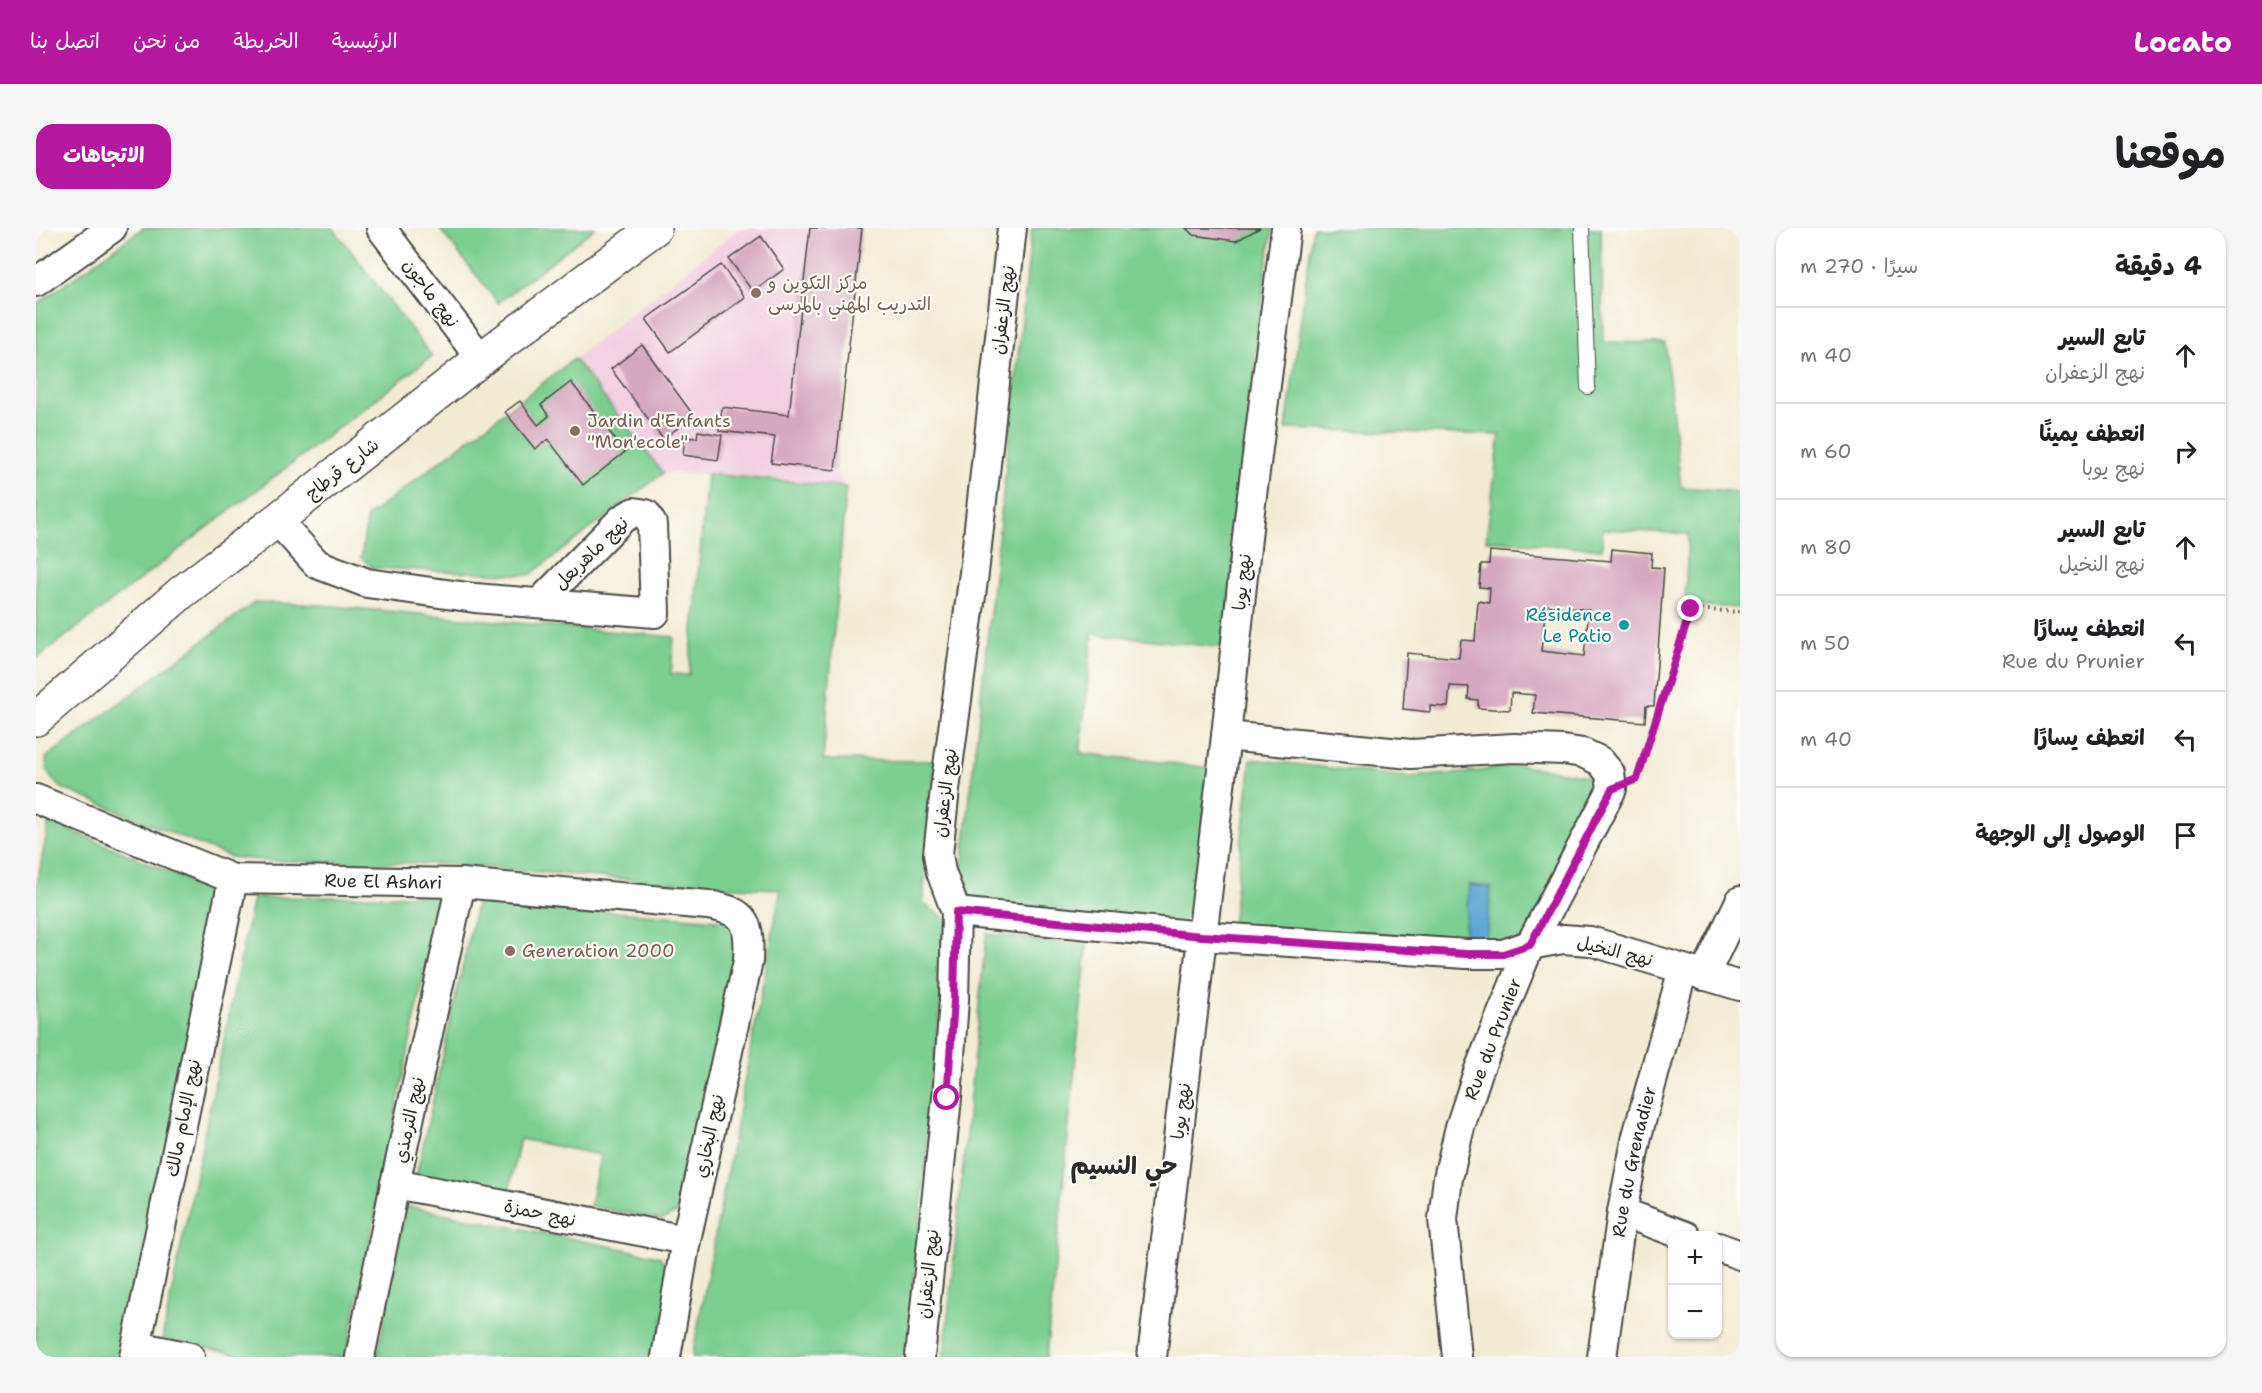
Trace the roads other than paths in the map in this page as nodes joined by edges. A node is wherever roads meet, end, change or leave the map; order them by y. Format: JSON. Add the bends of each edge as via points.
{"nodes":[{"id":1,"x":112,"y":228,"type":"edge"},
{"id":2,"x":381,"y":228,"type":"edge"},
{"id":3,"x":655,"y":228,"type":"edge"},
{"id":4,"x":1012,"y":228,"type":"edge"},
{"id":5,"x":1286,"y":228,"type":"edge"},
{"id":6,"x":1582,"y":228,"type":"edge"},
{"id":7,"x":36,"y":282,"type":"edge"},
{"id":8,"x":481,"y":359,"type":"junction"},
{"id":9,"x":1587,"y":387,"type":"dead end"},
{"id":10,"x":277,"y":520,"type":"junction"},
{"id":11,"x":539,"y":603,"type":"junction"},
{"id":12,"x":36,"y":718,"type":"edge"},
{"id":13,"x":1226,"y":736,"type":"junction"},
{"id":14,"x":36,"y":799,"type":"edge"},
{"id":15,"x":233,"y":879,"type":"junction"},
{"id":16,"x":461,"y":883,"type":"junction"},
{"id":17,"x":1740,"y":901,"type":"edge"},
{"id":18,"x":956,"y":912,"type":"junction"},
{"id":19,"x":742,"y":917,"type":"joint"},
{"id":20,"x":1202,"y":936,"type":"junction"},
{"id":21,"x":1530,"y":945,"type":"junction"},
{"id":22,"x":1694,"y":972,"type":"junction"},
{"id":23,"x":1740,"y":986,"type":"edge"},
{"id":24,"x":395,"y":1184,"type":"junction"},
{"id":25,"x":1622,"y":1212,"type":"junction"},
{"id":26,"x":1673,"y":1231,"type":"edge"},
{"id":27,"x":686,"y":1240,"type":"junction"},
{"id":28,"x":1722,"y":1248,"type":"edge"},
{"id":29,"x":1740,"y":1255,"type":"edge"},
{"id":30,"x":136,"y":1352,"type":"edge"},
{"id":31,"x":190,"y":1357,"type":"edge"},
{"id":32,"x":360,"y":1357,"type":"edge"},
{"id":33,"x":666,"y":1357,"type":"edge"},
{"id":34,"x":920,"y":1357,"type":"edge"},
{"id":35,"x":1152,"y":1357,"type":"edge"},
{"id":36,"x":1457,"y":1357,"type":"edge"},
{"id":37,"x":1602,"y":1357,"type":"edge"}],
"edges":[{"from":1,"to":7,"type":"street"},
{"from":2,"to":8,"type":"street","name":"نهج ماجون"},
{"from":3,"to":8,"type":"street","name":"شارع قرطاج"},
{"from":4,"to":18,"type":"street","name":"نهج الزعفران","via":[[938,854]]},
{"from":5,"to":13,"type":"street","name":"نهج يوبا"},
{"from":6,"to":9,"type":"lane"},
{"from":8,"to":10,"type":"street","name":"شارع قرطاج"},
{"from":10,"to":11,"type":"street","name":"نهج ماهربعل","via":[[317,564],[367,583]]},
{"from":10,"to":12,"type":"street","name":"شارع قرطاج","via":[[183,592]]},
{"from":11,"to":11,"type":"street","name":"نهج ماهربعل","via":[[622,519],[634,512],[646,514],[652,524],[655,613]]},
{"from":13,"to":20,"type":"street","name":"نهج يوبا"},
{"from":13,"to":21,"type":"street","name":"Rue du Prunier","via":[[1411,754],[1514,748],[1563,750],[1600,761],[1610,773],[1612,789]]},
{"from":14,"to":15,"type":"street","name":"Rue El Ashari"},
{"from":15,"to":16,"type":"street","name":"Rue El Ashari"},
{"from":15,"to":30,"type":"street","name":"نهج الإمام مالك"},
{"from":16,"to":19,"type":"street","name":"Rue El Ashari","via":[[708,905],[729,908]]},
{"from":16,"to":24,"type":"street","name":"نهج الترمذي"},
{"from":17,"to":22,"type":"street","name":"Rue du Grenadier"},
{"from":18,"to":20,"type":"street"},
{"from":18,"to":34,"type":"street","name":"نهج الزعفران","via":[[947,1098]]},
{"from":19,"to":27,"type":"street","name":"نهج البخاري","via":[[749,932],[748,961]]},
{"from":20,"to":21,"type":"street","name":"نهج النخيل","via":[[1497,955]]},
{"from":20,"to":35,"type":"street","name":"نهج يوبا"},
{"from":21,"to":22,"type":"street","name":"نهج النخيل","via":[[1563,939],[1590,941]]},
{"from":21,"to":36,"type":"street","name":"Rue du Prunier","via":[[1478,1072],[1448,1178],[1443,1219]]},
{"from":22,"to":23,"type":"street","name":"نهج النخيل"},
{"from":22,"to":25,"type":"street","name":"Rue du Grenadier","via":[[1637,1136]]},
{"from":24,"to":27,"type":"street","name":"نهج حمزة"},
{"from":24,"to":32,"type":"street","name":"نهج الترمذي"},
{"from":25,"to":26,"type":"street"},
{"from":25,"to":37,"type":"street","name":"Rue du Grenadier"},
{"from":27,"to":33,"type":"street","name":"نهج البخاري"},
{"from":28,"to":29,"type":"street"},
{"from":30,"to":31,"type":"street"}]}
